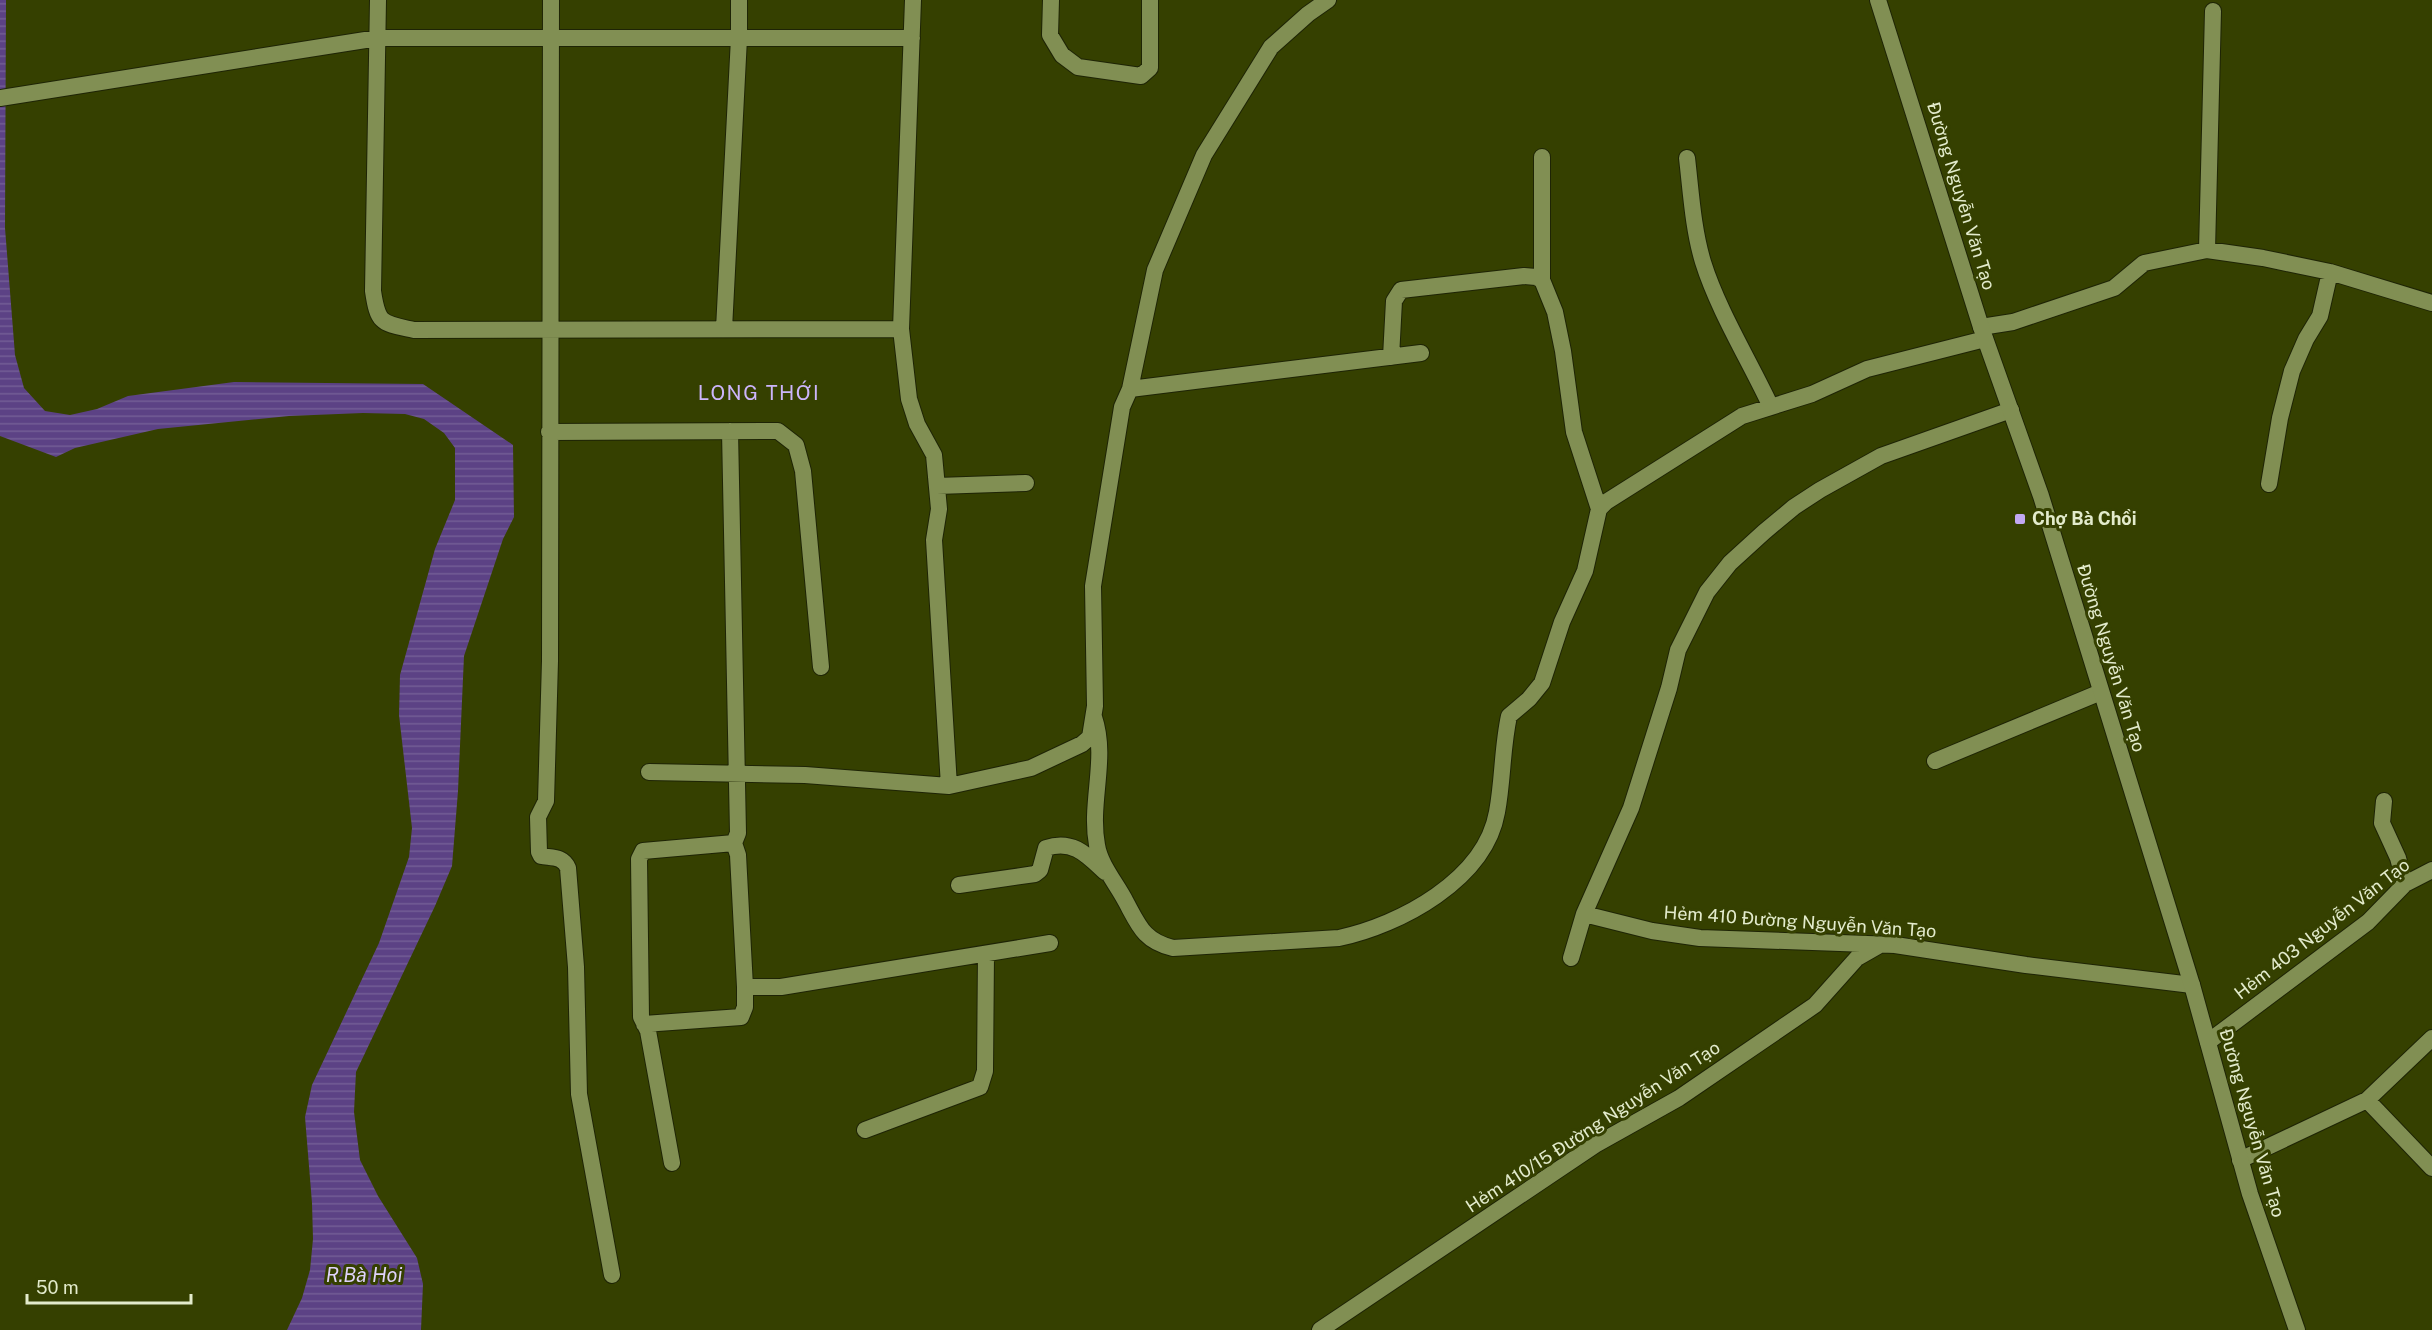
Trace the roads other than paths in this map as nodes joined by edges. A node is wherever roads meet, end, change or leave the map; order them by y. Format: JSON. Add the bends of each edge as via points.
{"nodes":[{"id":1,"x":378,"y":0,"type":"edge"},
{"id":2,"x":551,"y":0,"type":"edge"},
{"id":3,"x":739,"y":0,"type":"edge"},
{"id":4,"x":913,"y":0,"type":"edge"},
{"id":5,"x":1052,"y":0,"type":"edge"},
{"id":6,"x":1150,"y":0,"type":"edge"},
{"id":7,"x":1328,"y":0,"type":"edge"},
{"id":8,"x":1878,"y":0,"type":"edge"},
{"id":9,"x":2213,"y":11,"type":"dead end"},
{"id":10,"x":378,"y":38,"type":"junction"},
{"id":11,"x":550,"y":38,"type":"junction"},
{"id":12,"x":739,"y":38,"type":"junction"},
{"id":13,"x":912,"y":38,"type":"junction"},
{"id":14,"x":7,"y":97,"type":"edge"},
{"id":15,"x":1542,"y":157,"type":"dead end"},
{"id":16,"x":1687,"y":158,"type":"dead end"},
{"id":17,"x":2207,"y":250,"type":"junction"},
{"id":18,"x":2330,"y":272,"type":"junction"},
{"id":19,"x":1542,"y":280,"type":"junction"},
{"id":20,"x":2432,"y":303,"type":"edge"},
{"id":21,"x":724,"y":329,"type":"junction"},
{"id":22,"x":901,"y":329,"type":"junction"},
{"id":23,"x":549,"y":330,"type":"junction"},
{"id":24,"x":1983,"y":333,"type":"junction"},
{"id":25,"x":1421,"y":353,"type":"dead end"},
{"id":26,"x":1390,"y":357,"type":"junction"},
{"id":27,"x":1130,"y":389,"type":"junction"},
{"id":28,"x":1771,"y":407,"type":"junction"},
{"id":29,"x":2011,"y":410,"type":"junction"},
{"id":30,"x":730,"y":431,"type":"junction"},
{"id":31,"x":549,"y":432,"type":"junction"},
{"id":32,"x":1026,"y":483,"type":"dead end"},
{"id":33,"x":2269,"y":484,"type":"dead end"},
{"id":34,"x":937,"y":486,"type":"junction"},
{"id":35,"x":1599,"y":509,"type":"junction"},
{"id":36,"x":821,"y":667,"type":"dead end"},
{"id":37,"x":2102,"y":692,"type":"junction"},
{"id":38,"x":1094,"y":717,"type":"junction"},
{"id":39,"x":1935,"y":761,"type":"dead end"},
{"id":40,"x":650,"y":772,"type":"dead end"},
{"id":41,"x":736,"y":774,"type":"junction"},
{"id":42,"x":949,"y":786,"type":"junction"},
{"id":43,"x":2384,"y":801,"type":"dead end"},
{"id":44,"x":734,"y":843,"type":"junction"},
{"id":45,"x":2432,"y":870,"type":"edge"},
{"id":46,"x":1112,"y":878,"type":"junction"},
{"id":47,"x":2405,"y":884,"type":"junction"},
{"id":48,"x":959,"y":885,"type":"dead end"},
{"id":49,"x":1584,"y":914,"type":"junction"},
{"id":50,"x":1050,"y":943,"type":"dead end"},
{"id":51,"x":1878,"y":946,"type":"junction"},
{"id":52,"x":986,"y":954,"type":"junction"},
{"id":53,"x":1571,"y":958,"type":"dead end"},
{"id":54,"x":2192,"y":985,"type":"junction"},
{"id":55,"x":745,"y":987,"type":"junction"},
{"id":56,"x":644,"y":1024,"type":"junction"},
{"id":57,"x":2432,"y":1038,"type":"edge"},
{"id":58,"x":2208,"y":1042,"type":"junction"},
{"id":59,"x":2367,"y":1100,"type":"junction"},
{"id":60,"x":865,"y":1130,"type":"dead end"},
{"id":61,"x":2240,"y":1160,"type":"junction"},
{"id":62,"x":672,"y":1163,"type":"dead end"},
{"id":63,"x":2432,"y":1168,"type":"edge"},
{"id":64,"x":612,"y":1275,"type":"dead end"},
{"id":65,"x":2293,"y":1329,"type":"edge"},
{"id":66,"x":1320,"y":1330,"type":"edge"}],
"edges":[{"from":1,"to":10,"type":"street"},
{"from":2,"to":11,"type":"street"},
{"from":3,"to":12,"type":"street"},
{"from":4,"to":13,"type":"street"},
{"from":5,"to":6,"type":"street","via":[[1050,35],[1062,55],[1078,67],[1141,76],[1150,68]]},
{"from":7,"to":27,"type":"street","via":[[1271,47],[1204,155],[1155,270]]},
{"from":8,"to":24,"type":"street","name":"Đường Nguyễn Văn Tạo"},
{"from":9,"to":17,"type":"street"},
{"from":10,"to":11,"type":"street"},
{"from":10,"to":14,"type":"street"},
{"from":10,"to":23,"type":"street","via":[[373,291],[376,313],[386,324],[414,330]]},
{"from":11,"to":12,"type":"street"},
{"from":11,"to":23,"type":"street"},
{"from":12,"to":13,"type":"street"},
{"from":12,"to":21,"type":"street"},
{"from":13,"to":22,"type":"street"},
{"from":15,"to":19,"type":"street"},
{"from":16,"to":28,"type":"street","via":[[1702,260],[1715,296]]},
{"from":17,"to":18,"type":"street"},
{"from":17,"to":24,"type":"street","via":[[2144,263],[2114,288]]},
{"from":18,"to":20,"type":"street"},
{"from":18,"to":33,"type":"street","via":[[2320,316],[2292,371]]},
{"from":19,"to":26,"type":"street","via":[[1524,276],[1401,290],[1394,301]]},
{"from":19,"to":35,"type":"street","via":[[1555,312],[1574,432]]},
{"from":21,"to":22,"type":"street"},
{"from":21,"to":23,"type":"street"},
{"from":22,"to":34,"type":"street","via":[[909,399],[916,424],[934,455]]},
{"from":23,"to":31,"type":"street"},
{"from":24,"to":28,"type":"street","via":[[1867,369],[1812,394]]},
{"from":24,"to":29,"type":"street","name":"Đường Nguyễn Văn Tạo"},
{"from":25,"to":26,"type":"street"},
{"from":26,"to":27,"type":"street"},
{"from":27,"to":38,"type":"street","via":[[1122,407],[1093,586]]},
{"from":28,"to":35,"type":"street","via":[[1742,416]]},
{"from":29,"to":37,"type":"street","name":"Đường Nguyễn Văn Tạo"},
{"from":29,"to":49,"type":"street","via":[[1881,456],[1794,507],[1730,563],[1707,592],[1678,650],[1631,808]]},
{"from":30,"to":31,"type":"street"},
{"from":30,"to":36,"type":"street","via":[[778,431],[796,445],[803,471]]},
{"from":30,"to":41,"type":"street"},
{"from":31,"to":64,"type":"street","via":[[548,729],[546,801],[538,818],[538,852],[541,856],[560,858],[567,868],[576,967],[579,1094]]},
{"from":32,"to":34,"type":"street"},
{"from":34,"to":42,"type":"street","via":[[939,509],[934,540]]},
{"from":35,"to":46,"type":"street","via":[[1585,571],[1562,622],[1542,683],[1509,716],[1497,813],[1490,835],[1472,863],[1445,891],[1364,933],[1339,938],[1173,948],[1158,945],[1146,935]]},
{"from":37,"to":39,"type":"street"},
{"from":37,"to":54,"type":"street","name":"Đường Nguyễn Văn Tạo"},
{"from":38,"to":42,"type":"street","via":[[1090,737],[1031,768]]},
{"from":38,"to":46,"type":"street","via":[[1100,733],[1101,755],[1094,802],[1097,846]]},
{"from":40,"to":41,"type":"street"},
{"from":41,"to":42,"type":"street"},
{"from":41,"to":44,"type":"street","via":[[738,833]]},
{"from":43,"to":47,"type":"street","via":[[2382,823]]},
{"from":44,"to":55,"type":"street","via":[[738,855]]},
{"from":44,"to":56,"type":"street","via":[[643,851],[638,867]]},
{"from":45,"to":47,"type":"street","name":"Hẻm 403 Nguyễn Văn Tạo"},
{"from":46,"to":48,"type":"street","via":[[1081,850],[1055,845],[1046,848],[1040,870],[1035,874]]},
{"from":47,"to":58,"type":"street","name":"Hẻm 403 Nguyễn Văn Tạo","via":[[2368,922]]},
{"from":49,"to":51,"type":"street","name":"Hẻm 410 Đường Nguyễn Văn Tạo","via":[[1700,938]]},
{"from":49,"to":53,"type":"street"},
{"from":50,"to":52,"type":"street"},
{"from":51,"to":54,"type":"street","name":"Hẻm 410 Đường Nguyễn Văn Tạo","via":[[1895,945]]},
{"from":51,"to":66,"type":"street","name":"Hẻm 410/15 Đường Nguyễn Văn Tạo","via":[[1857,958],[1815,1005],[1679,1098],[1595,1145]]},
{"from":52,"to":55,"type":"street","via":[[780,987]]},
{"from":52,"to":60,"type":"street","via":[[985,1071],[980,1087]]},
{"from":54,"to":58,"type":"street","name":"Đường Nguyễn Văn Tạo"},
{"from":55,"to":56,"type":"street","via":[[741,1017]]},
{"from":56,"to":62,"type":"street"},
{"from":57,"to":59,"type":"street"},
{"from":58,"to":61,"type":"street","name":"Đường Nguyễn Văn Tạo"},
{"from":59,"to":61,"type":"street"},
{"from":59,"to":63,"type":"street"},
{"from":61,"to":65,"type":"street","name":"Đường Nguyễn Văn Tạo"}]}
